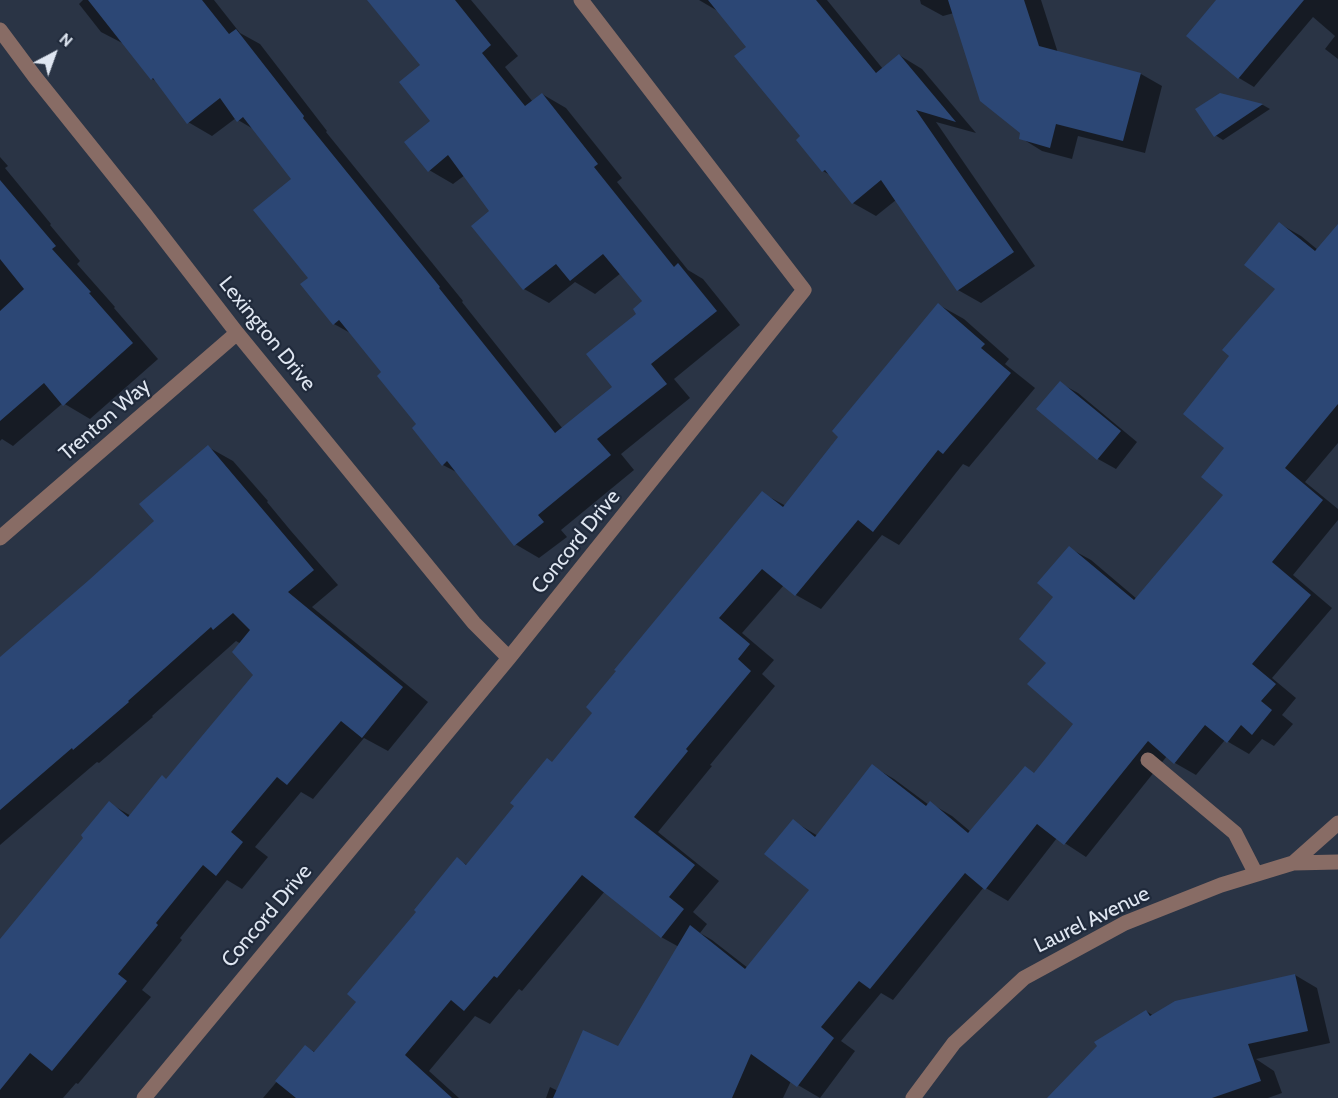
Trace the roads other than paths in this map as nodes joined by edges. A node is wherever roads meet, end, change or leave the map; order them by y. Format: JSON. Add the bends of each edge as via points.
{"nodes":[{"id":1,"x":581,"y":0,"type":"edge"},
{"id":2,"x":0,"y":30,"type":"edge"},
{"id":3,"x":237,"y":333,"type":"junction"},
{"id":4,"x":0,"y":538,"type":"edge"},
{"id":5,"x":509,"y":658,"type":"junction"},
{"id":6,"x":1148,"y":760,"type":"dead end"},
{"id":7,"x":1338,"y":823,"type":"edge"},
{"id":8,"x":1338,"y":861,"type":"edge"},
{"id":9,"x":1293,"y":863,"type":"junction"},
{"id":10,"x":1256,"y":874,"type":"junction"},
{"id":11,"x":144,"y":1098,"type":"edge"},
{"id":12,"x":913,"y":1098,"type":"edge"}],
"edges":[{"from":1,"to":5,"type":"street","name":"Concord Drive","via":[[804,290]]},
{"from":2,"to":3,"type":"street","name":"Lexington Drive"},
{"from":3,"to":4,"type":"street","name":"Trenton Way"},
{"from":3,"to":5,"type":"street","name":"Lexington Drive","via":[[474,622]]},
{"from":5,"to":11,"type":"street","name":"Concord Drive"},
{"from":6,"to":10,"type":"street","via":[[1235,833]]},
{"from":7,"to":9,"type":"street"},
{"from":8,"to":9,"type":"street","name":"Laurel Avenue"},
{"from":9,"to":10,"type":"street","name":"Laurel Avenue"},
{"from":10,"to":12,"type":"street","name":"Laurel Avenue","via":[[1125,923],[1024,978],[954,1043]]}]}
